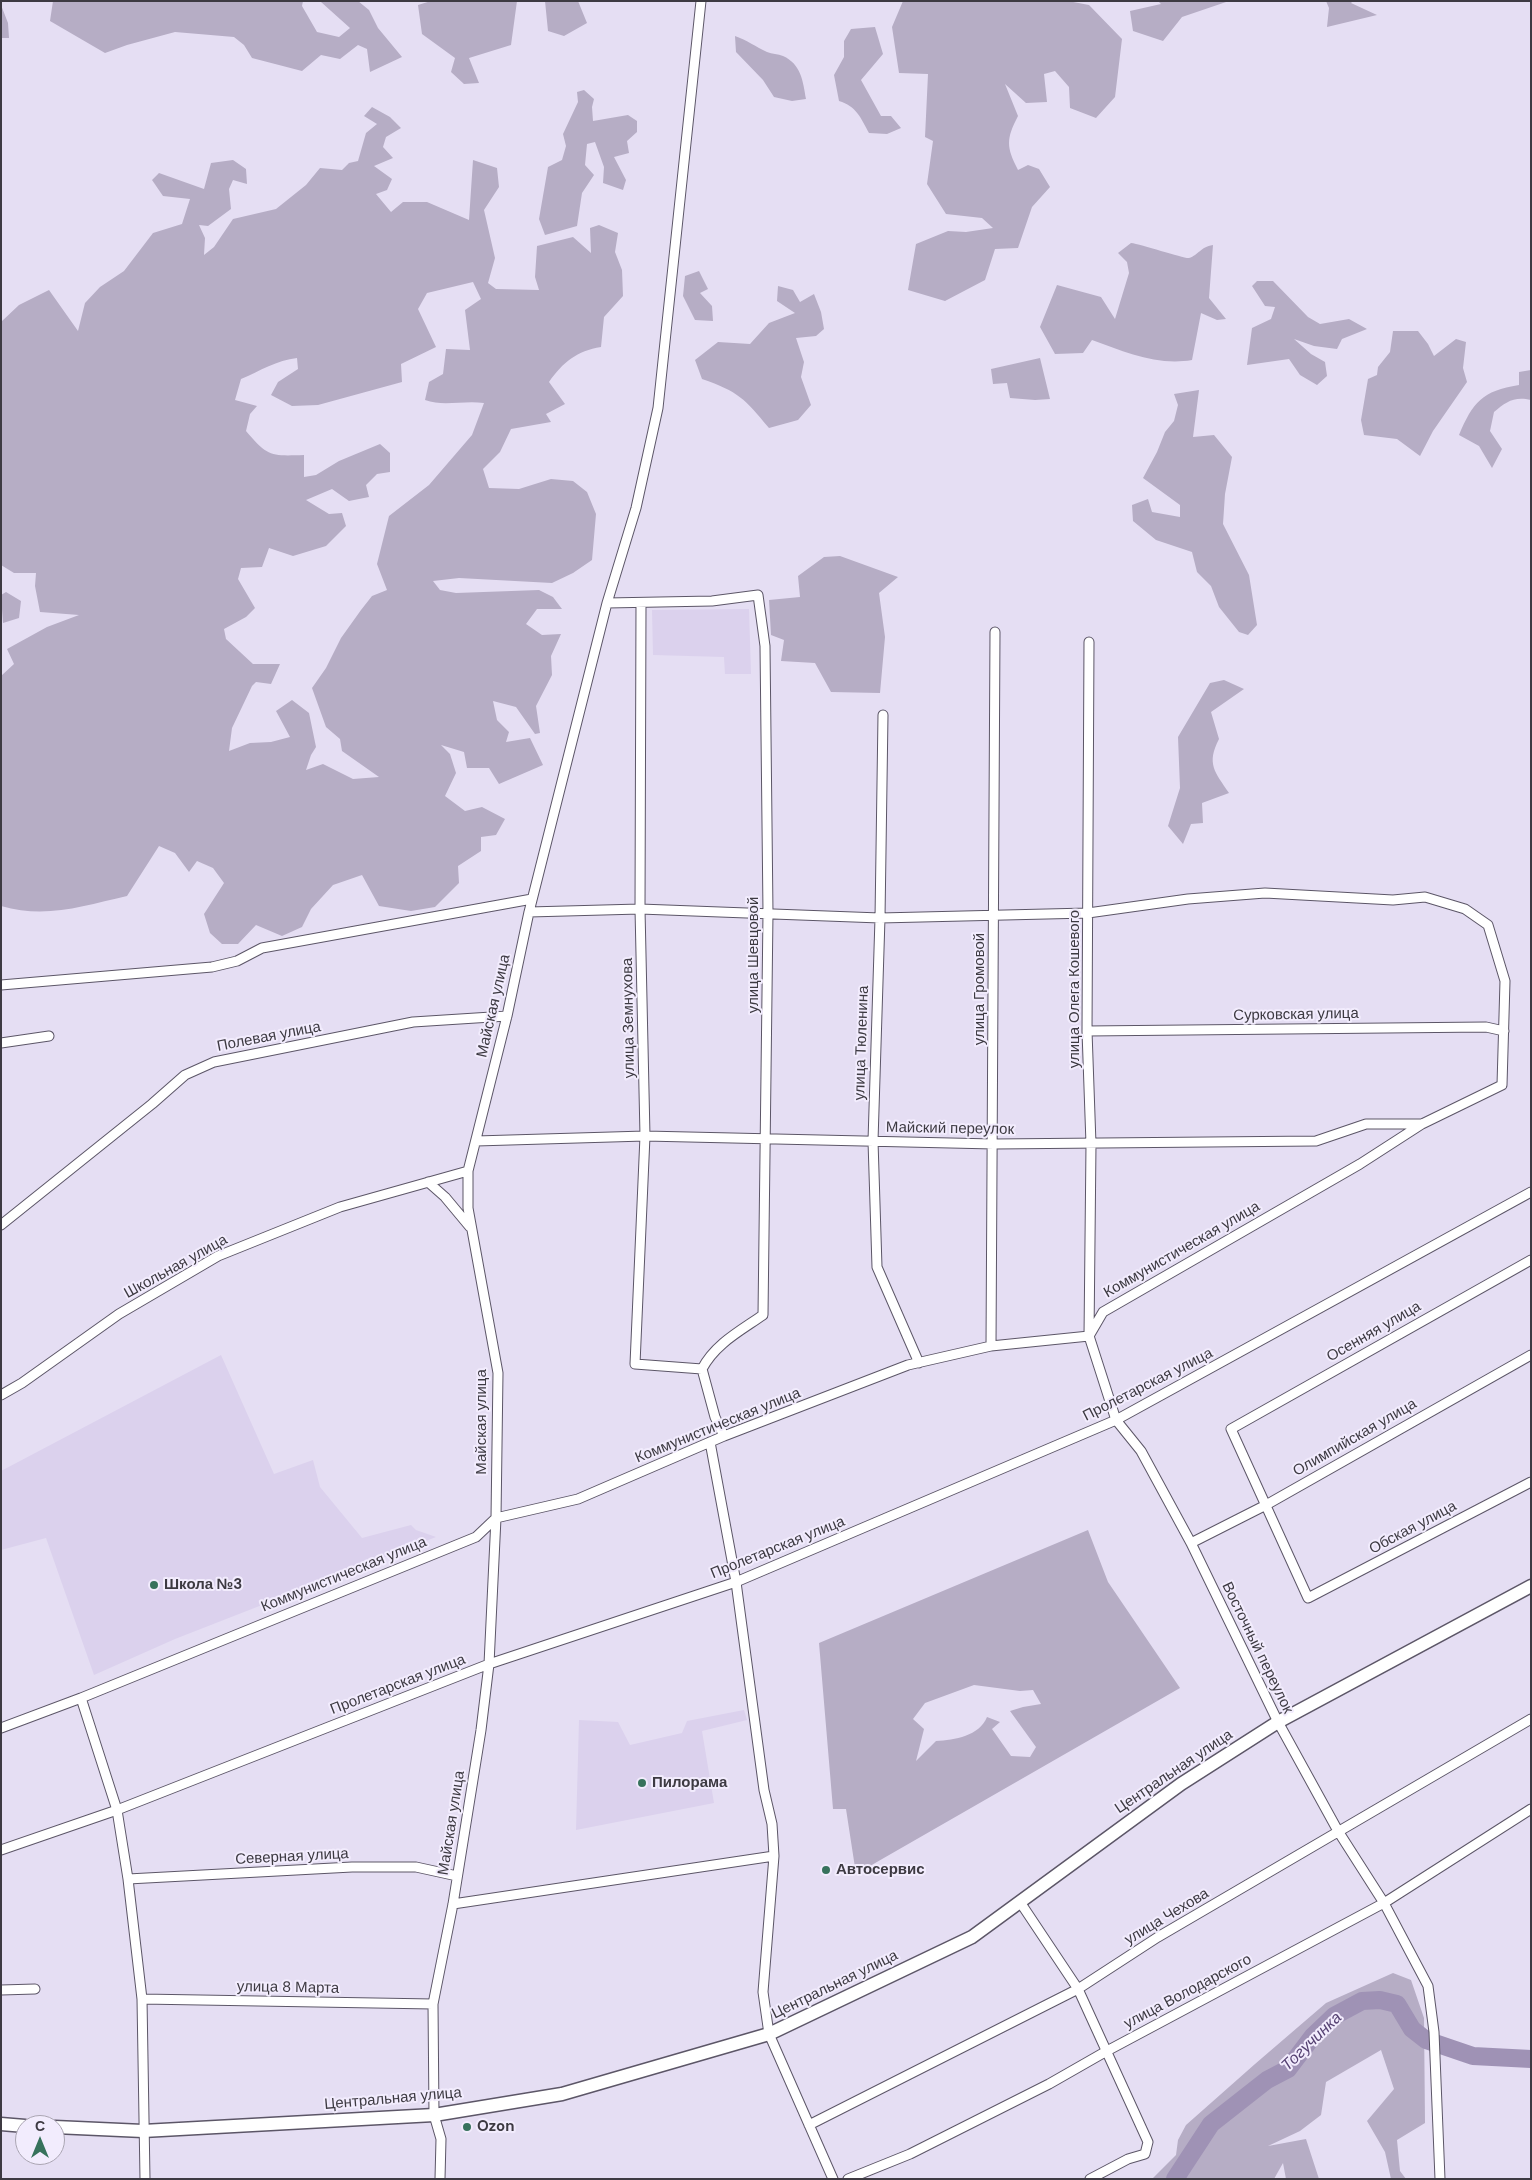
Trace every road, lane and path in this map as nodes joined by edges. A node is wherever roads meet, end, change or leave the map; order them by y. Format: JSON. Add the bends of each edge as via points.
{"nodes":[{"id":1,"x":701,"y":1,"type":"edge"},
{"id":2,"x":641,"y":603,"type":"junction"},
{"id":3,"x":606,"y":604,"type":"junction"},
{"id":4,"x":995,"y":632,"type":"dead end"},
{"id":5,"x":1089,"y":642,"type":"dead end"},
{"id":6,"x":883,"y":715,"type":"dead end"},
{"id":7,"x":532,"y":899,"type":"junction"},
{"id":8,"x":640,"y":909,"type":"junction"},
{"id":9,"x":528,"y":912,"type":"junction"},
{"id":10,"x":768,"y":913,"type":"junction"},
{"id":11,"x":1088,"y":913,"type":"junction"},
{"id":12,"x":994,"y":915,"type":"junction"},
{"id":13,"x":880,"y":918,"type":"junction"},
{"id":14,"x":1,"y":985,"type":"edge"},
{"id":15,"x":507,"y":1016,"type":"junction"},
{"id":16,"x":1087,"y":1031,"type":"junction"},
{"id":17,"x":1504,"y":1031,"type":"junction"},
{"id":18,"x":50,"y":1036,"type":"dead end"},
{"id":19,"x":1,"y":1043,"type":"edge"},
{"id":20,"x":1422,"y":1124,"type":"junction"},
{"id":21,"x":646,"y":1136,"type":"junction"},
{"id":22,"x":766,"y":1138,"type":"junction"},
{"id":23,"x":476,"y":1141,"type":"junction"},
{"id":24,"x":873,"y":1141,"type":"junction"},
{"id":25,"x":994,"y":1144,"type":"junction"},
{"id":26,"x":1091,"y":1144,"type":"junction"},
{"id":27,"x":468,"y":1171,"type":"junction"},
{"id":28,"x":428,"y":1182,"type":"junction"},
{"id":29,"x":1531,"y":1192,"type":"edge"},
{"id":30,"x":1,"y":1225,"type":"edge"},
{"id":31,"x":472,"y":1230,"type":"junction"},
{"id":32,"x":1531,"y":1260,"type":"edge"},
{"id":33,"x":1089,"y":1336,"type":"junction"},
{"id":34,"x":991,"y":1346,"type":"junction"},
{"id":35,"x":1531,"y":1355,"type":"edge"},
{"id":36,"x":920,"y":1363,"type":"junction"},
{"id":37,"x":702,"y":1369,"type":"junction"},
{"id":38,"x":1,"y":1395,"type":"edge"},
{"id":39,"x":1116,"y":1420,"type":"junction"},
{"id":40,"x":724,"y":1436,"type":"junction"},
{"id":41,"x":710,"y":1442,"type":"junction"},
{"id":42,"x":1531,"y":1482,"type":"edge"},
{"id":43,"x":1266,"y":1505,"type":"junction"},
{"id":44,"x":496,"y":1518,"type":"junction"},
{"id":45,"x":1191,"y":1543,"type":"junction"},
{"id":46,"x":736,"y":1582,"type":"junction"},
{"id":47,"x":1531,"y":1586,"type":"edge"},
{"id":48,"x":489,"y":1664,"type":"junction"},
{"id":49,"x":81,"y":1698,"type":"junction"},
{"id":50,"x":1531,"y":1719,"type":"edge"},
{"id":51,"x":1278,"y":1722,"type":"junction"},
{"id":52,"x":1,"y":1728,"type":"edge"},
{"id":53,"x":1531,"y":1809,"type":"edge"},
{"id":54,"x":117,"y":1810,"type":"junction"},
{"id":55,"x":1338,"y":1831,"type":"junction"},
{"id":56,"x":1,"y":1850,"type":"edge"},
{"id":57,"x":774,"y":1856,"type":"junction"},
{"id":58,"x":457,"y":1876,"type":"junction"},
{"id":59,"x":128,"y":1879,"type":"junction"},
{"id":60,"x":1020,"y":1902,"type":"junction"},
{"id":61,"x":453,"y":1904,"type":"junction"},
{"id":62,"x":1384,"y":1904,"type":"junction"},
{"id":63,"x":35,"y":1989,"type":"dead end"},
{"id":64,"x":1078,"y":1989,"type":"junction"},
{"id":65,"x":1,"y":1990,"type":"edge"},
{"id":66,"x":142,"y":1999,"type":"junction"},
{"id":67,"x":433,"y":2004,"type":"junction"},
{"id":68,"x":769,"y":2034,"type":"junction"},
{"id":69,"x":1105,"y":2052,"type":"junction"},
{"id":70,"x":434,"y":2115,"type":"junction"},
{"id":71,"x":1,"y":2124,"type":"edge"},
{"id":72,"x":15,"y":2125,"type":"edge"},
{"id":73,"x":809,"y":2125,"type":"junction"},
{"id":74,"x":65,"y":2128,"type":"edge"},
{"id":75,"x":143,"y":2132,"type":"junction"},
{"id":76,"x":145,"y":2179,"type":"edge"},
{"id":77,"x":440,"y":2179,"type":"edge"},
{"id":78,"x":833,"y":2179,"type":"edge"},
{"id":79,"x":848,"y":2179,"type":"edge"},
{"id":80,"x":1090,"y":2179,"type":"edge"},
{"id":81,"x":1440,"y":2179,"type":"edge"}],
"edges":[{"from":1,"to":3,"type":"street","name":"Майская улица","via":[[658,408],[636,508]]},
{"from":2,"to":3,"type":"street"},
{"from":2,"to":8,"type":"street","name":"улица Земнухова"},
{"from":2,"to":10,"type":"street","name":"улица Шевцовой","via":[[712,601],[758,595],[765,655]]},
{"from":3,"to":7,"type":"street","name":"Майская улица"},
{"from":4,"to":12,"type":"street","name":"улица Громовой"},
{"from":5,"to":11,"type":"street","name":"улица Олега Кошевого"},
{"from":6,"to":13,"type":"street","name":"улица Тюленина"},
{"from":7,"to":9,"type":"street","name":"Майская улица"},
{"from":7,"to":14,"type":"street","via":[[262,948],[237,961],[212,967]]},
{"from":8,"to":9,"type":"street"},
{"from":8,"to":10,"type":"street"},
{"from":8,"to":21,"type":"street","name":"улица Земнухова"},
{"from":9,"to":15,"type":"street","name":"Майская улица"},
{"from":10,"to":13,"type":"street"},
{"from":10,"to":22,"type":"street","name":"улица Шевцовой"},
{"from":11,"to":12,"type":"street"},
{"from":11,"to":16,"type":"street","name":"улица Олега Кошевого"},
{"from":11,"to":17,"type":"street","via":[[1188,899],[1265,893],[1433,899],[1465,909],[1488,925],[1504,981]]},
{"from":12,"to":13,"type":"street"},
{"from":12,"to":25,"type":"street","name":"улица Громовой"},
{"from":13,"to":24,"type":"street","name":"улица Тюленина"},
{"from":15,"to":23,"type":"street","name":"Майская улица"},
{"from":15,"to":30,"type":"street","name":"Полевая улица","via":[[413,1022],[214,1062],[185,1076]]},
{"from":16,"to":17,"type":"street","name":"Сурковская улица","via":[[1486,1027]]},
{"from":16,"to":26,"type":"street","name":"улица Олега Кошевого"},
{"from":17,"to":20,"type":"street","name":"Коммунистическая улица","via":[[1502,1085]]},
{"from":18,"to":19,"type":"street"},
{"from":20,"to":26,"type":"street","name":"Майский переулок","via":[[1366,1124],[1316,1141]]},
{"from":20,"to":33,"type":"street","name":"Коммунистическая улица","via":[[1360,1164],[1103,1312]]},
{"from":21,"to":22,"type":"street","name":"Майский переулок"},
{"from":21,"to":23,"type":"street","name":"Майский переулок"},
{"from":21,"to":37,"type":"street","name":"улица Земнухова","via":[[635,1364]]},
{"from":22,"to":24,"type":"street","name":"Майский переулок"},
{"from":22,"to":37,"type":"street","name":"улица Шевцовой","via":[[763,1315],[725,1341],[709,1356]]},
{"from":23,"to":27,"type":"street","name":"Майская улица"},
{"from":24,"to":25,"type":"street","name":"Майский переулок"},
{"from":24,"to":36,"type":"street","name":"улица Тюленина","via":[[877,1267]]},
{"from":25,"to":26,"type":"street","name":"Майский переулок"},
{"from":25,"to":34,"type":"street","name":"улица Громовой"},
{"from":26,"to":33,"type":"street","name":"улица Олега Кошевого"},
{"from":27,"to":28,"type":"street","name":"Школьная улица"},
{"from":27,"to":31,"type":"street","name":"Майская улица","via":[[468,1208]]},
{"from":28,"to":31,"type":"street"},
{"from":28,"to":38,"type":"street","name":"Школьная улица","via":[[340,1207],[218,1256],[119,1314]]},
{"from":29,"to":39,"type":"street","name":"Пролетарская улица"},
{"from":31,"to":44,"type":"street","name":"Майская улица","via":[[498,1373]]},
{"from":32,"to":43,"type":"street","name":"Осенняя улица","via":[[1230,1429]]},
{"from":33,"to":34,"type":"street","name":"Коммунистическая улица"},
{"from":33,"to":39,"type":"street","name":"Восточный переулок"},
{"from":34,"to":36,"type":"street","name":"Коммунистическая улица"},
{"from":35,"to":43,"type":"street","name":"Олимпийская улица"},
{"from":36,"to":40,"type":"street","name":"Коммунистическая улица"},
{"from":37,"to":40,"type":"street","via":[[715,1417]]},
{"from":39,"to":45,"type":"street","name":"Восточный переулок","via":[[1141,1452]]},
{"from":39,"to":46,"type":"street","name":"Пролетарская улица"},
{"from":40,"to":41,"type":"street","name":"Коммунистическая улица"},
{"from":41,"to":44,"type":"street","name":"Коммунистическая улица","via":[[578,1498]]},
{"from":41,"to":46,"type":"street"},
{"from":42,"to":43,"type":"street","name":"Обская улица","via":[[1308,1598]]},
{"from":43,"to":45,"type":"street","name":"Олимпийская улица"},
{"from":44,"to":48,"type":"street","name":"Майская улица"},
{"from":44,"to":49,"type":"street","name":"Коммунистическая улица","via":[[476,1537]]},
{"from":45,"to":51,"type":"street","name":"Восточный переулок"},
{"from":46,"to":48,"type":"street","name":"Пролетарская улица"},
{"from":46,"to":57,"type":"street"},
{"from":47,"to":51,"type":"main road","name":"Центральная улица"},
{"from":48,"to":54,"type":"street","name":"Пролетарская улица"},
{"from":48,"to":58,"type":"street","name":"Майская улица"},
{"from":49,"to":52,"type":"street","name":"Коммунистическая улица"},
{"from":49,"to":54,"type":"street"},
{"from":50,"to":55,"type":"street","name":"улица Чехова"},
{"from":51,"to":55,"type":"street","name":"Восточный переулок"},
{"from":51,"to":60,"type":"main road","name":"Центральная улица","via":[[1181,1784]]},
{"from":53,"to":62,"type":"street","name":"улица Володарского"},
{"from":54,"to":56,"type":"street","name":"Пролетарская улица"},
{"from":54,"to":59,"type":"street"},
{"from":55,"to":62,"type":"street","name":"Восточный переулок"},
{"from":55,"to":64,"type":"street","name":"улица Чехова","via":[[1158,1937]]},
{"from":57,"to":61,"type":"street"},
{"from":57,"to":68,"type":"street","via":[[763,1992]]},
{"from":58,"to":59,"type":"street","name":"Северная улица","via":[[416,1867],[361,1867]]},
{"from":58,"to":61,"type":"street","name":"Майская улица"},
{"from":59,"to":66,"type":"street"},
{"from":60,"to":64,"type":"street"},
{"from":60,"to":68,"type":"main road","name":"Центральная улица","via":[[972,1937]]},
{"from":61,"to":67,"type":"street","name":"Майская улица"},
{"from":62,"to":69,"type":"street","name":"улица Володарского"},
{"from":62,"to":81,"type":"street","name":"Восточный переулок","via":[[1428,1986],[1434,2032]]},
{"from":63,"to":65,"type":"street"},
{"from":64,"to":69,"type":"street"},
{"from":64,"to":73,"type":"street","name":"улица Чехова"},
{"from":66,"to":67,"type":"street","name":"улица 8 Марта"},
{"from":66,"to":75,"type":"street"},
{"from":67,"to":70,"type":"street","name":"Майская улица"},
{"from":68,"to":70,"type":"main road","name":"Центральная улица","via":[[562,2094]]},
{"from":68,"to":73,"type":"street"},
{"from":69,"to":79,"type":"street","name":"улица Володарского","via":[[910,2154]]},
{"from":69,"to":80,"type":"street","via":[[1148,2142],[1145,2154]]},
{"from":70,"to":75,"type":"main road","name":"Центральная улица"},
{"from":70,"to":77,"type":"street","name":"Майская улица","via":[[441,2139]]},
{"from":71,"to":72,"type":"main road"},
{"from":73,"to":78,"type":"street"},
{"from":74,"to":75,"type":"main road","name":"Центральная улица"},
{"from":75,"to":76,"type":"street"}]}
